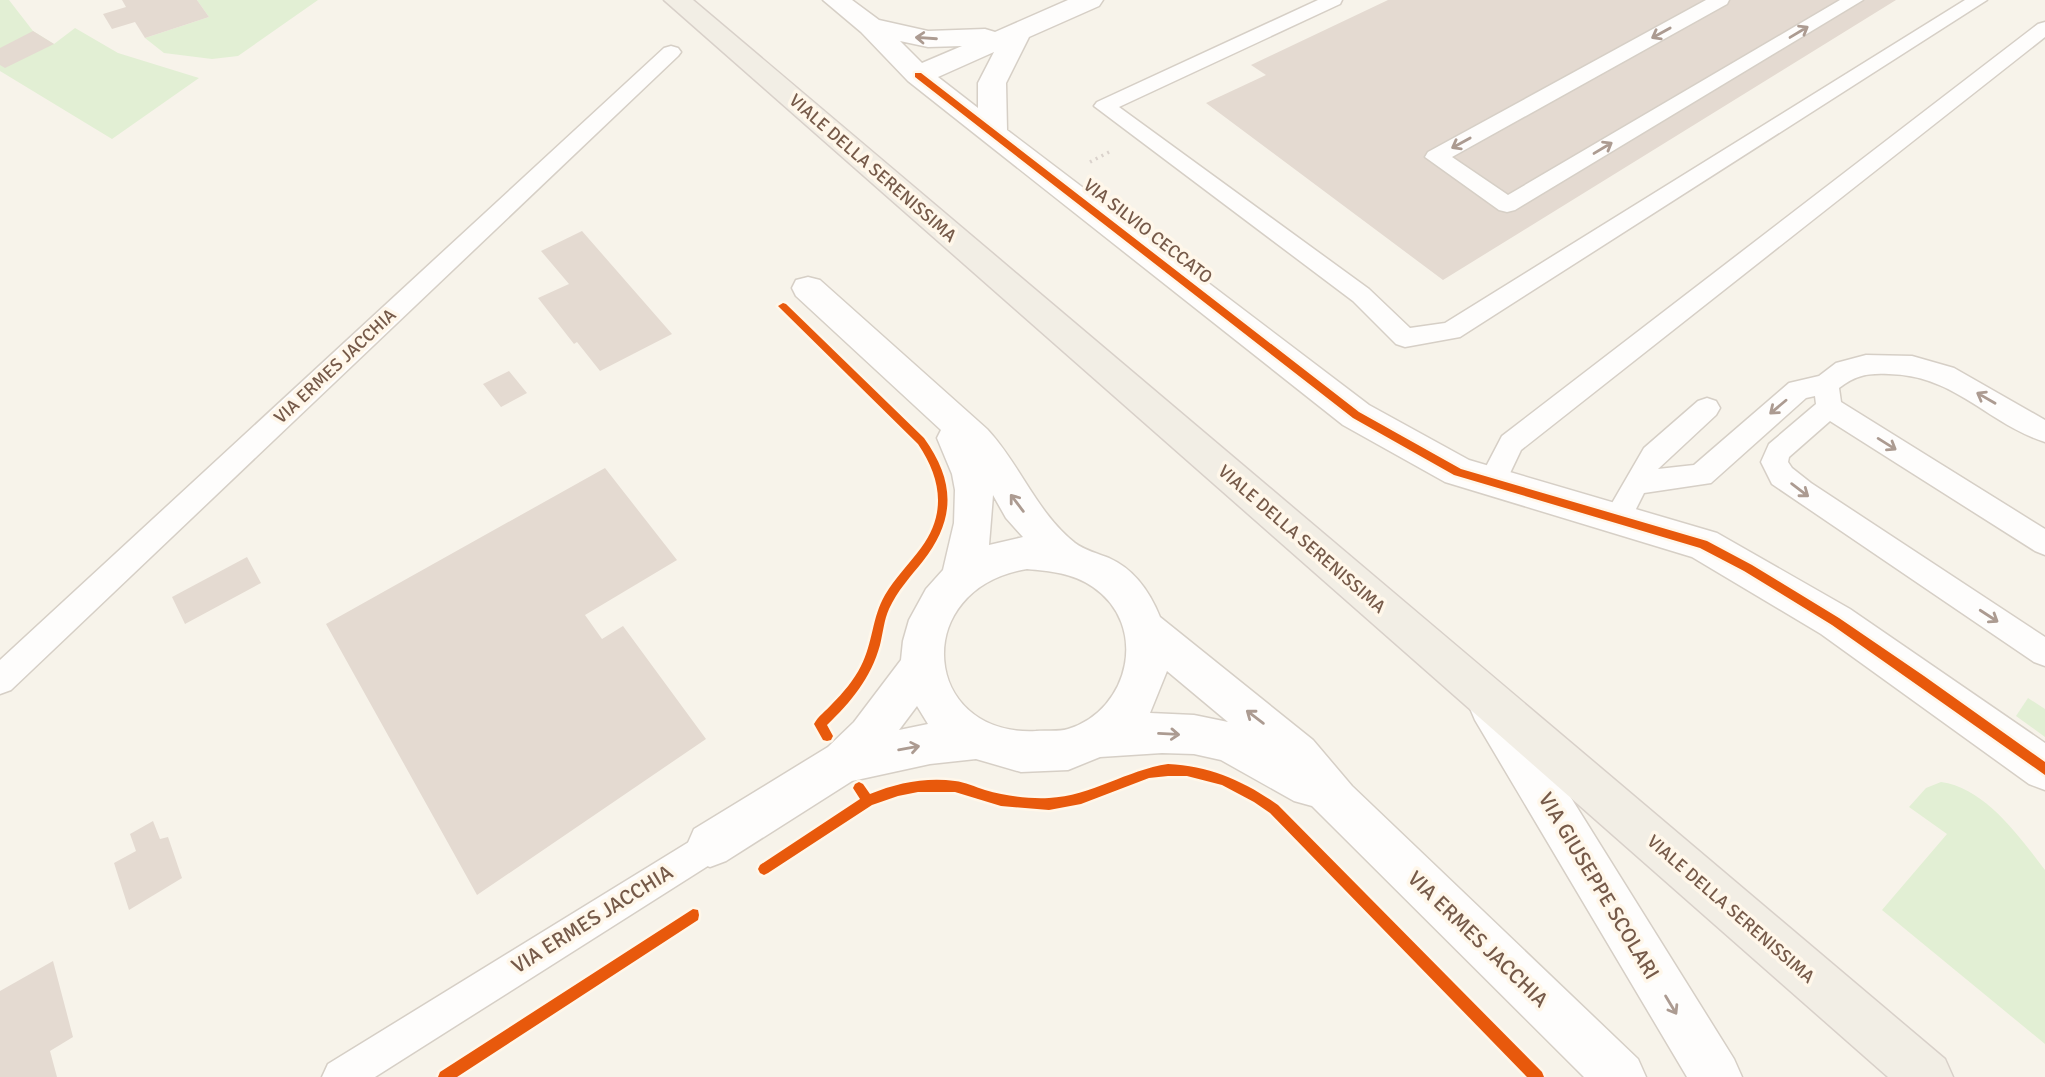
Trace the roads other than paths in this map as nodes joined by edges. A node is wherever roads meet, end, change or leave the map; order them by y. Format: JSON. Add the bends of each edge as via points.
{"nodes":[{"id":1,"x":677,"y":0,"type":"edge"},
{"id":2,"x":836,"y":0,"type":"edge"},
{"id":3,"x":1090,"y":0,"type":"edge"},
{"id":4,"x":1333,"y":0,"type":"edge"},
{"id":5,"x":1720,"y":0,"type":"edge"},
{"id":6,"x":1854,"y":0,"type":"edge"},
{"id":7,"x":1978,"y":0,"type":"edge"},
{"id":8,"x":870,"y":26,"type":"junction"},
{"id":9,"x":2045,"y":28,"type":"edge"},
{"id":10,"x":1018,"y":31,"type":"junction"},
{"id":11,"x":671,"y":52,"type":"dead end"},
{"id":12,"x":918,"y":75,"type":"junction"},
{"id":13,"x":993,"y":133,"type":"junction"},
{"id":14,"x":808,"y":288,"type":"dead end"},
{"id":15,"x":1828,"y":396,"type":"junction"},
{"id":16,"x":933,"y":404,"type":"junction"},
{"id":17,"x":1707,"y":408,"type":"dead end"},
{"id":18,"x":2045,"y":432,"type":"edge"},
{"id":19,"x":1492,"y":482,"type":"junction"},
{"id":20,"x":1626,"y":500,"type":"junction"},
{"id":21,"x":2045,"y":543,"type":"edge"},
{"id":22,"x":1062,"y":555,"type":"junction"},
{"id":23,"x":961,"y":577,"type":"junction"},
{"id":24,"x":1147,"y":629,"type":"junction"},
{"id":25,"x":2045,"y":653,"type":"edge"},
{"id":26,"x":922,"y":666,"type":"junction"},
{"id":27,"x":0,"y":680,"type":"edge"},
{"id":28,"x":1483,"y":695,"type":"junction"},
{"id":29,"x":1101,"y":737,"type":"junction"},
{"id":30,"x":975,"y":739,"type":"junction"},
{"id":31,"x":843,"y":762,"type":"junction"},
{"id":32,"x":2045,"y":769,"type":"edge"},
{"id":33,"x":1336,"y":801,"type":"junction"},
{"id":34,"x":710,"y":845,"type":"joint"},
{"id":35,"x":341,"y":1077,"type":"edge"},
{"id":36,"x":1620,"y":1077,"type":"edge"},
{"id":37,"x":1716,"y":1077,"type":"edge"},
{"id":38,"x":1927,"y":1077,"type":"edge"}],
"edges":[{"from":1,"to":28,"type":"main road","name":"VIALE DELLA SERENISSIMA"},
{"from":2,"to":8,"type":"street"},
{"from":3,"to":10,"type":"street"},
{"from":4,"to":7,"type":"lane","via":[[1104,106],[1361,295],[1405,338],[1451,331]]},
{"from":5,"to":6,"type":"lane","one_way":true,"via":[[1436,157],[1507,205]]},
{"from":10,"to":8,"type":"street","one_way":true,"via":[[929,39]]},
{"from":8,"to":12,"type":"street","name":"VIA SILVIO CECCATO"},
{"from":9,"to":19,"type":"lane","via":[[1511,443]]},
{"from":10,"to":12,"type":"street"},
{"from":10,"to":13,"type":"street","via":[[992,83]]},
{"from":11,"to":27,"type":"lane","name":"VIA ERMES JACCHIA"},
{"from":12,"to":13,"type":"street","name":"VIA SILVIO CECCATO"},
{"from":13,"to":19,"type":"street","name":"VIA SILVIO CECCATO","via":[[1356,415],[1458,472]]},
{"from":14,"to":16,"type":"street","name":"VIA ERMES JACCHIA"},
{"from":18,"to":15,"type":"lane","one_way":true,"via":[[1945,375],[1912,365],[1866,364],[1845,370]]},
{"from":15,"to":20,"type":"lane","one_way":true,"via":[[1798,390],[1702,475]]},
{"from":15,"to":21,"type":"lane","one_way":true},
{"from":15,"to":25,"type":"lane","one_way":true,"via":[[1778,451],[1774,462],[1782,475]]},
{"from":22,"to":16,"type":"street","name":"VIA ERMES JACCHIA","one_way":true,"via":[[1019,507],[986,452]]},
{"from":16,"to":23,"type":"street","name":"VIA ERMES JACCHIA","via":[[967,459],[972,478],[976,503],[973,539]]},
{"from":17,"to":20,"type":"lane","via":[[1653,455]]},
{"from":19,"to":20,"type":"street","name":"VIA SILVIO CECCATO"},
{"from":20,"to":32,"type":"street","name":"VIA SILVIO CECCATO","via":[[1796,593]]},
{"from":22,"to":23,"type":"street","name":"VIA ERMES JACCHIA","via":[[1027,553],[991,560]]},
{"from":22,"to":24,"type":"street","name":"VIA ERMES JACCHIA","via":[[1091,565],[1116,581]]},
{"from":23,"to":26,"type":"street","name":"VIA ERMES JACCHIA","via":[[937,602],[924,632]]},
{"from":24,"to":29,"type":"street","name":"VIA ERMES JACCHIA","via":[[1150,660],[1143,688],[1126,715]]},
{"from":33,"to":24,"type":"street","name":"VIA ERMES JACCHIA","one_way":true,"via":[[1298,754]]},
{"from":26,"to":30,"type":"street","name":"VIA ERMES JACCHIA","via":[[931,694],[949,719]]},
{"from":26,"to":31,"type":"street","name":"VIA ERMES JACCHIA","via":[[878,725]]},
{"from":28,"to":37,"type":"street","name":"VIA GIUSEPPE SCOLARI","one_way":true},
{"from":28,"to":38,"type":"main road","name":"VIALE DELLA SERENISSIMA"},
{"from":29,"to":30,"type":"street","name":"VIA ERMES JACCHIA","via":[[1071,749],[1038,754],[1006,750]]},
{"from":29,"to":33,"type":"street","name":"VIA ERMES JACCHIA","one_way":true,"via":[[1152,733],[1222,740]]},
{"from":31,"to":30,"type":"street","name":"VIA ERMES JACCHIA","one_way":true},
{"from":31,"to":34,"type":"street","name":"VIA ERMES JACCHIA"},
{"from":33,"to":36,"type":"street","name":"VIA ERMES JACCHIA"},
{"from":34,"to":35,"type":"lane","name":"VIA ERMES JACCHIA"}]}
